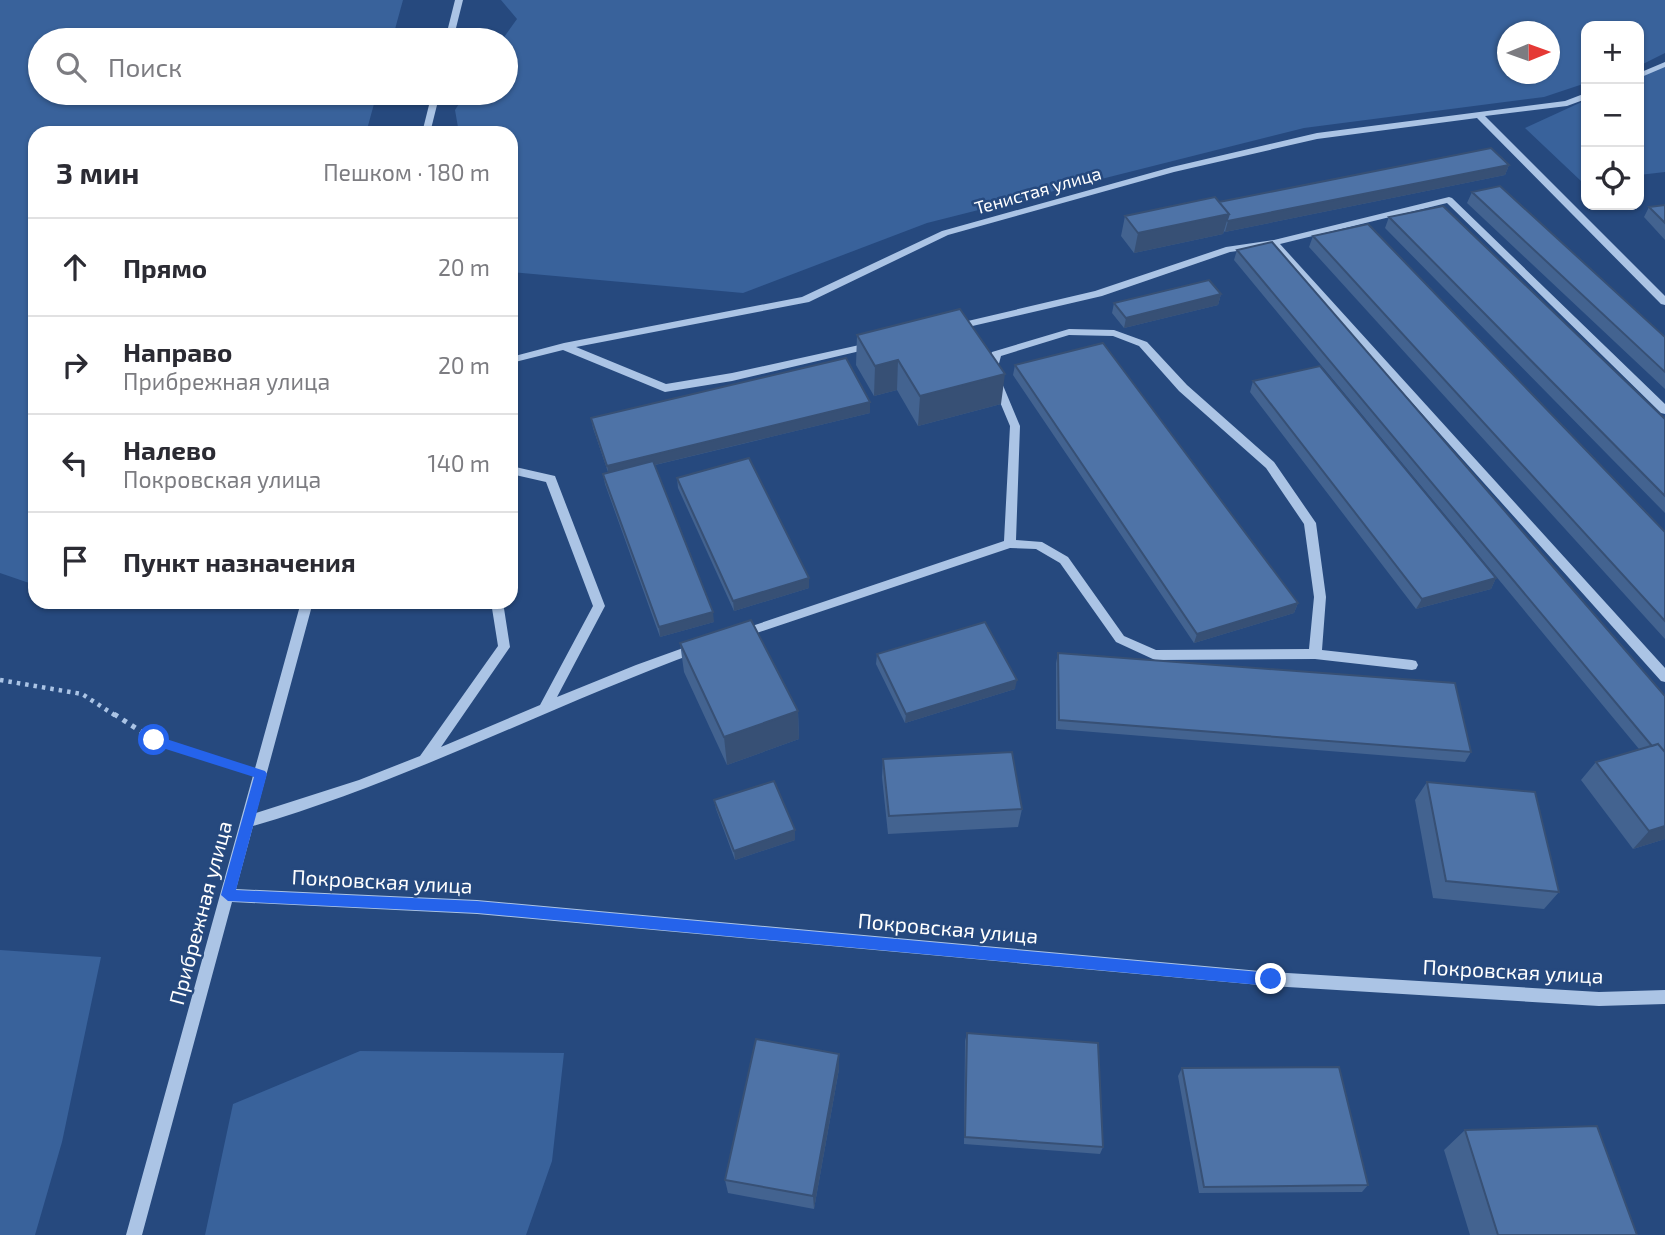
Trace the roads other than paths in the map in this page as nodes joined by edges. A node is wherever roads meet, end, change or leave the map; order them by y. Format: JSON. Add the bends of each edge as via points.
{"nodes":[{"id":1,"x":459,"y":0,"type":"edge"},
{"id":2,"x":452,"y":28,"type":"edge"},
{"id":3,"x":1665,"y":64,"type":"edge"},
{"id":4,"x":1644,"y":74,"type":"edge"},
{"id":5,"x":1581,"y":98,"type":"edge"},
{"id":6,"x":433,"y":105,"type":"edge"},
{"id":7,"x":1478,"y":114,"type":"junction"},
{"id":8,"x":428,"y":126,"type":"edge"},
{"id":9,"x":1361,"y":221,"type":"junction"},
{"id":10,"x":1371,"y":231,"type":"edge"},
{"id":11,"x":1274,"y":243,"type":"junction"},
{"id":12,"x":1665,"y":302,"type":"edge"},
{"id":13,"x":949,"y":328,"type":"edge"},
{"id":14,"x":881,"y":343,"type":"edge"},
{"id":15,"x":564,"y":346,"type":"junction"},
{"id":16,"x":518,"y":358,"type":"edge"},
{"id":17,"x":1665,"y":411,"type":"edge"},
{"id":18,"x":518,"y":472,"type":"edge"},
{"id":19,"x":1010,"y":544,"type":"junction"},
{"id":20,"x":305,"y":609,"type":"edge"},
{"id":21,"x":498,"y":609,"type":"edge"},
{"id":22,"x":1315,"y":654,"type":"junction"},
{"id":23,"x":1412,"y":665,"type":"dead end"},
{"id":24,"x":1665,"y":677,"type":"edge"},
{"id":25,"x":545,"y":707,"type":"junction"},
{"id":26,"x":426,"y":759,"type":"junction"},
{"id":27,"x":248,"y":821,"type":"junction"},
{"id":28,"x":228,"y":895,"type":"junction"},
{"id":29,"x":1665,"y":997,"type":"edge"},
{"id":30,"x":134,"y":1235,"type":"edge"}],
"edges":[{"from":1,"to":2,"type":"street"},
{"from":3,"to":4,"type":"street"},
{"from":5,"to":7,"type":"street","name":"Тенистая улица"},
{"from":6,"to":8,"type":"street"},
{"from":7,"to":12,"type":"street"},
{"from":7,"to":15,"type":"street","name":"Тенистая улица","via":[[1317,136],[1172,170],[945,233],[806,300]]},
{"from":9,"to":10,"type":"street"},
{"from":9,"to":11,"type":"street"},
{"from":9,"to":17,"type":"street","via":[[1449,200]]},
{"from":11,"to":13,"type":"street","via":[[1229,249],[1098,294]]},
{"from":11,"to":24,"type":"street"},
{"from":14,"to":15,"type":"street","via":[[665,388]]},
{"from":15,"to":16,"type":"street","name":"Тенистая улица"},
{"from":18,"to":25,"type":"street","via":[[551,479],[599,606]]},
{"from":19,"to":22,"type":"street","via":[[1038,545],[1064,560],[1120,639],[1155,655]]},
{"from":19,"to":22,"type":"street","via":[[1015,426],[992,371],[996,354],[1069,332],[1114,332],[1143,344],[1183,388],[1270,465],[1310,523],[1320,597]]},
{"from":19,"to":25,"type":"street","via":[[660,661]]},
{"from":20,"to":27,"type":"street","name":"Прибрежная улица"},
{"from":21,"to":26,"type":"street","via":[[504,647]]},
{"from":22,"to":23,"type":"street"},
{"from":25,"to":26,"type":"street"},
{"from":26,"to":27,"type":"street","via":[[297,809]]},
{"from":27,"to":28,"type":"street","name":"Прибрежная улица"},
{"from":28,"to":29,"type":"street","name":"Покровская улица","via":[[477,907],[1271,979],[1599,999]]},
{"from":28,"to":30,"type":"street","name":"Прибрежная улица"}]}
